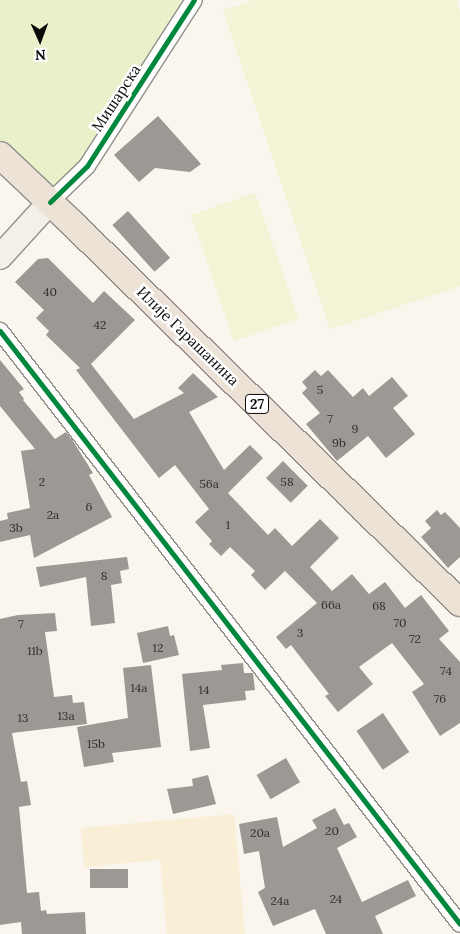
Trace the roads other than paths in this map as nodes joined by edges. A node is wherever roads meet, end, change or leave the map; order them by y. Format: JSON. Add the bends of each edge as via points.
{"nodes":[{"id":1,"x":194,"y":0,"type":"edge"},
{"id":2,"x":0,"y":155,"type":"edge"},
{"id":3,"x":50,"y":202,"type":"junction"},
{"id":4,"x":0,"y":257,"type":"edge"},
{"id":5,"x":0,"y":331,"type":"edge"},
{"id":6,"x":460,"y":603,"type":"edge"},
{"id":7,"x":460,"y":924,"type":"edge"}],
"edges":[{"from":1,"to":3,"type":"street","name":"Мишарска","via":[[87,166]]},
{"from":2,"to":3,"type":"main road","name":"Илије Гарашанина","number":"27"},
{"from":3,"to":4,"type":"main road"},
{"from":3,"to":6,"type":"main road","name":"Илије Гарашанина","number":"27"},
{"from":5,"to":7,"type":"street"}]}
